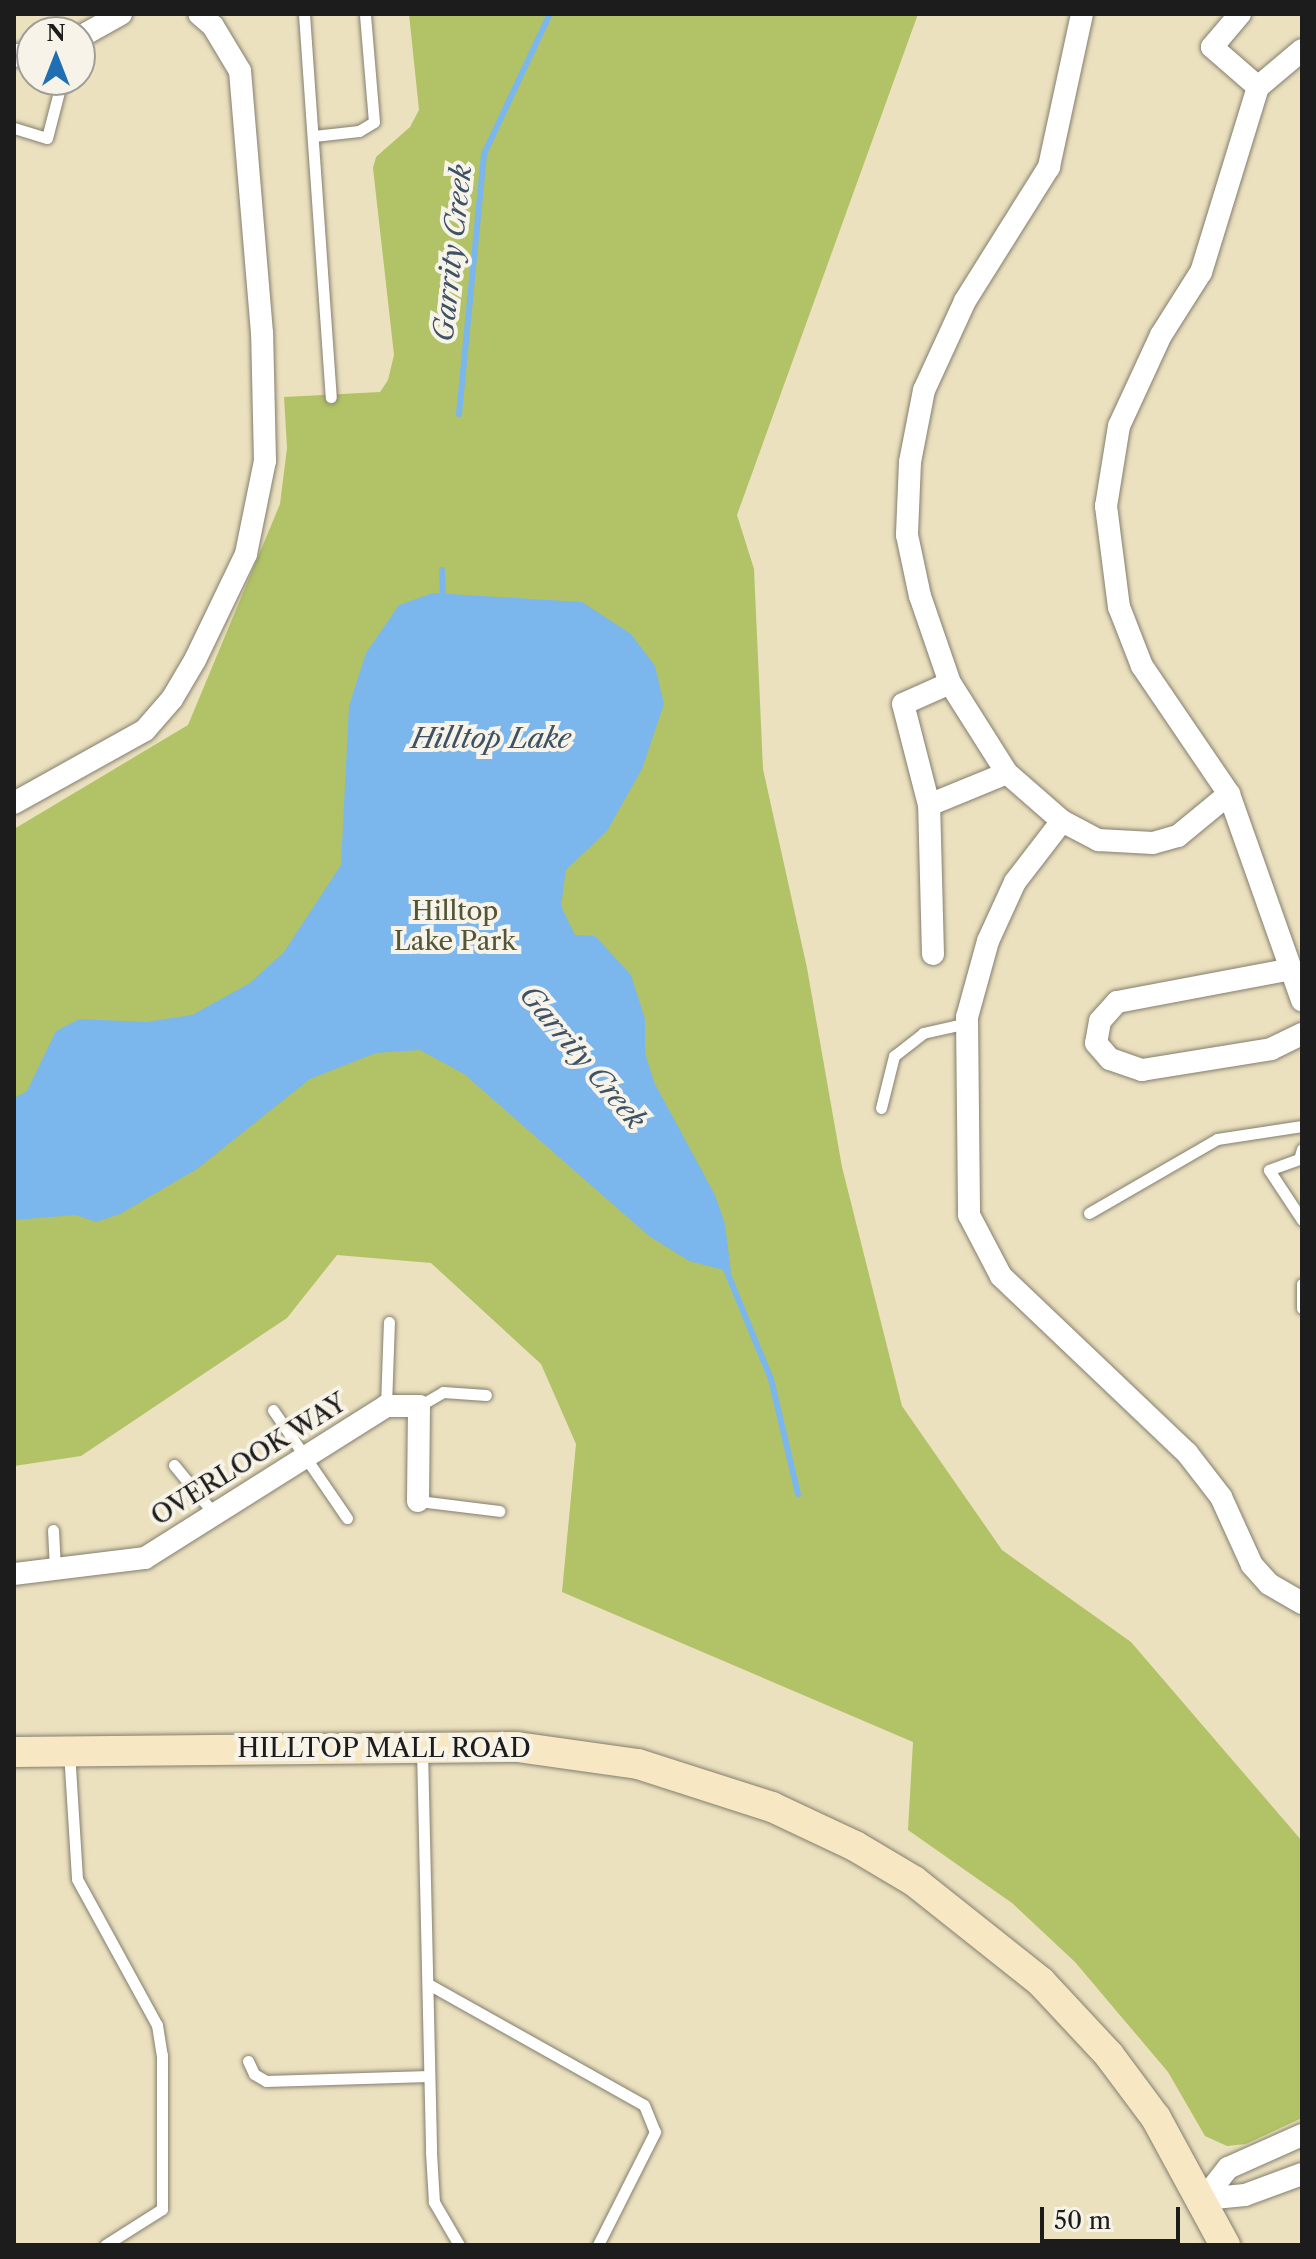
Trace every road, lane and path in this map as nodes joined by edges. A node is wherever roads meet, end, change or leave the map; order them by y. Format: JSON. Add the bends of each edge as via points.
{"nodes":[{"id":1,"x":121,"y":14,"type":"edge"},
{"id":2,"x":199,"y":14,"type":"edge"},
{"id":3,"x":304,"y":14,"type":"edge"},
{"id":4,"x":365,"y":14,"type":"edge"},
{"id":5,"x":1082,"y":14,"type":"edge"},
{"id":6,"x":1240,"y":14,"type":"edge"},
{"id":7,"x":96,"y":28,"type":"edge"},
{"id":8,"x":1302,"y":50,"type":"edge"},
{"id":9,"x":1258,"y":87,"type":"junction"},
{"id":10,"x":58,"y":96,"type":"edge"},
{"id":11,"x":14,"y":128,"type":"edge"},
{"id":12,"x":314,"y":136,"type":"junction"},
{"id":13,"x":331,"y":397,"type":"dead end"},
{"id":14,"x":950,"y":683,"type":"junction"},
{"id":15,"x":1007,"y":773,"type":"junction"},
{"id":16,"x":1229,"y":794,"type":"junction"},
{"id":17,"x":14,"y":803,"type":"edge"},
{"id":18,"x":929,"y":805,"type":"junction"},
{"id":19,"x":1062,"y":821,"type":"junction"},
{"id":20,"x":933,"y":954,"type":"dead end"},
{"id":21,"x":1292,"y":969,"type":"junction"},
{"id":22,"x":1302,"y":1000,"type":"edge"},
{"id":23,"x":967,"y":1023,"type":"junction"},
{"id":24,"x":1302,"y":1034,"type":"edge"},
{"id":25,"x":881,"y":1108,"type":"dead end"},
{"id":26,"x":1302,"y":1126,"type":"edge"},
{"id":27,"x":1302,"y":1149,"type":"edge"},
{"id":28,"x":1089,"y":1213,"type":"dead end"},
{"id":29,"x":1302,"y":1220,"type":"edge"},
{"id":30,"x":1302,"y":1284,"type":"edge"},
{"id":31,"x":1302,"y":1308,"type":"edge"},
{"id":32,"x":389,"y":1322,"type":"dead end"},
{"id":33,"x":486,"y":1395,"type":"dead end"},
{"id":34,"x":386,"y":1406,"type":"junction"},
{"id":35,"x":419,"y":1406,"type":"junction"},
{"id":36,"x":273,"y":1410,"type":"dead end"},
{"id":37,"x":306,"y":1457,"type":"junction"},
{"id":38,"x":174,"y":1465,"type":"dead end"},
{"id":39,"x":418,"y":1501,"type":"joint"},
{"id":40,"x":499,"y":1511,"type":"dead end"},
{"id":41,"x":215,"y":1516,"type":"junction"},
{"id":42,"x":347,"y":1518,"type":"dead end"},
{"id":43,"x":53,"y":1530,"type":"dead end"},
{"id":44,"x":55,"y":1569,"type":"junction"},
{"id":45,"x":14,"y":1574,"type":"edge"},
{"id":46,"x":1302,"y":1603,"type":"edge"},
{"id":47,"x":422,"y":1744,"type":"junction"},
{"id":48,"x":68,"y":1751,"type":"junction"},
{"id":49,"x":14,"y":1752,"type":"edge"},
{"id":50,"x":430,"y":1985,"type":"junction"},
{"id":51,"x":248,"y":2061,"type":"dead end"},
{"id":52,"x":429,"y":2076,"type":"junction"},
{"id":53,"x":1302,"y":2135,"type":"edge"},
{"id":54,"x":1302,"y":2174,"type":"edge"},
{"id":55,"x":1204,"y":2199,"type":"junction"},
{"id":56,"x":105,"y":2245,"type":"edge"},
{"id":57,"x":459,"y":2245,"type":"edge"},
{"id":58,"x":598,"y":2245,"type":"edge"},
{"id":59,"x":1225,"y":2245,"type":"edge"}],
"edges":[{"from":1,"to":7,"type":"street"},
{"from":2,"to":17,"type":"street","via":[[240,71],[262,333],[265,461],[246,554],[195,660],[145,730]]},
{"from":3,"to":12,"type":"lane"},
{"from":4,"to":12,"type":"lane","via":[[374,122],[359,131]]},
{"from":5,"to":14,"type":"street","via":[[1049,167],[965,301],[924,390],[910,462],[907,535],[920,596]]},
{"from":6,"to":9,"type":"street","via":[[1212,47]]},
{"from":8,"to":9,"type":"street"},
{"from":9,"to":16,"type":"street","via":[[1201,272],[1161,335],[1119,426],[1106,506],[1119,607],[1142,666]]},
{"from":10,"to":11,"type":"lane","via":[[47,138]]},
{"from":12,"to":13,"type":"lane"},
{"from":14,"to":15,"type":"street"},
{"from":14,"to":18,"type":"street","via":[[903,704]]},
{"from":15,"to":18,"type":"street"},
{"from":15,"to":19,"type":"street"},
{"from":16,"to":19,"type":"street","via":[[1178,836],[1153,843],[1098,840]]},
{"from":16,"to":21,"type":"street"},
{"from":18,"to":20,"type":"street"},
{"from":19,"to":23,"type":"street","via":[[1010,894],[988,941]]},
{"from":21,"to":22,"type":"street"},
{"from":21,"to":24,"type":"street","via":[[1117,1002],[1100,1021],[1096,1043],[1110,1059],[1142,1070],[1271,1049]]},
{"from":23,"to":25,"type":"lane","via":[[908,1042],[894,1056]]},
{"from":23,"to":46,"type":"street","via":[[965,1186],[969,1215],[1001,1276],[1187,1453],[1221,1497],[1252,1565],[1269,1584]]},
{"from":26,"to":28,"type":"lane","via":[[1217,1139]]},
{"from":27,"to":29,"type":"lane","via":[[1299,1159],[1269,1170]]},
{"from":30,"to":31,"type":"lane"},
{"from":32,"to":34,"type":"lane"},
{"from":33,"to":35,"type":"lane","via":[[443,1392]]},
{"from":34,"to":35,"type":"street","name":"OVERLOOK WAY"},
{"from":34,"to":37,"type":"street","name":"OVERLOOK WAY"},
{"from":35,"to":39,"type":"street"},
{"from":36,"to":37,"type":"lane"},
{"from":37,"to":41,"type":"street","name":"OVERLOOK WAY"},
{"from":37,"to":42,"type":"lane"},
{"from":38,"to":41,"type":"lane"},
{"from":39,"to":40,"type":"lane"},
{"from":41,"to":44,"type":"street","name":"OVERLOOK WAY","via":[[145,1558]]},
{"from":43,"to":44,"type":"lane"},
{"from":44,"to":45,"type":"street","name":"OVERLOOK WAY"},
{"from":47,"to":48,"type":"street","name":"HILLTOP MALL ROAD"},
{"from":47,"to":50,"type":"lane"},
{"from":47,"to":55,"type":"street","name":"HILLTOP MALL ROAD","via":[[543,1749],[638,1764],[772,1807],[875,1857],[970,1921],[1058,1999],[1141,2096]]},
{"from":48,"to":49,"type":"street","name":"HILLTOP MALL ROAD"},
{"from":48,"to":56,"type":"lane","via":[[77,1879],[157,2025],[162,2055],[162,2209]]},
{"from":50,"to":52,"type":"lane"},
{"from":50,"to":58,"type":"lane","via":[[644,2105],[655,2132]]},
{"from":51,"to":52,"type":"lane","via":[[254,2074],[266,2081]]},
{"from":52,"to":57,"type":"lane","via":[[434,2202]]},
{"from":53,"to":55,"type":"street","via":[[1228,2168]]},
{"from":54,"to":55,"type":"street","via":[[1245,2195]]},
{"from":55,"to":59,"type":"street","name":"HILLTOP MALL ROAD"}]}
